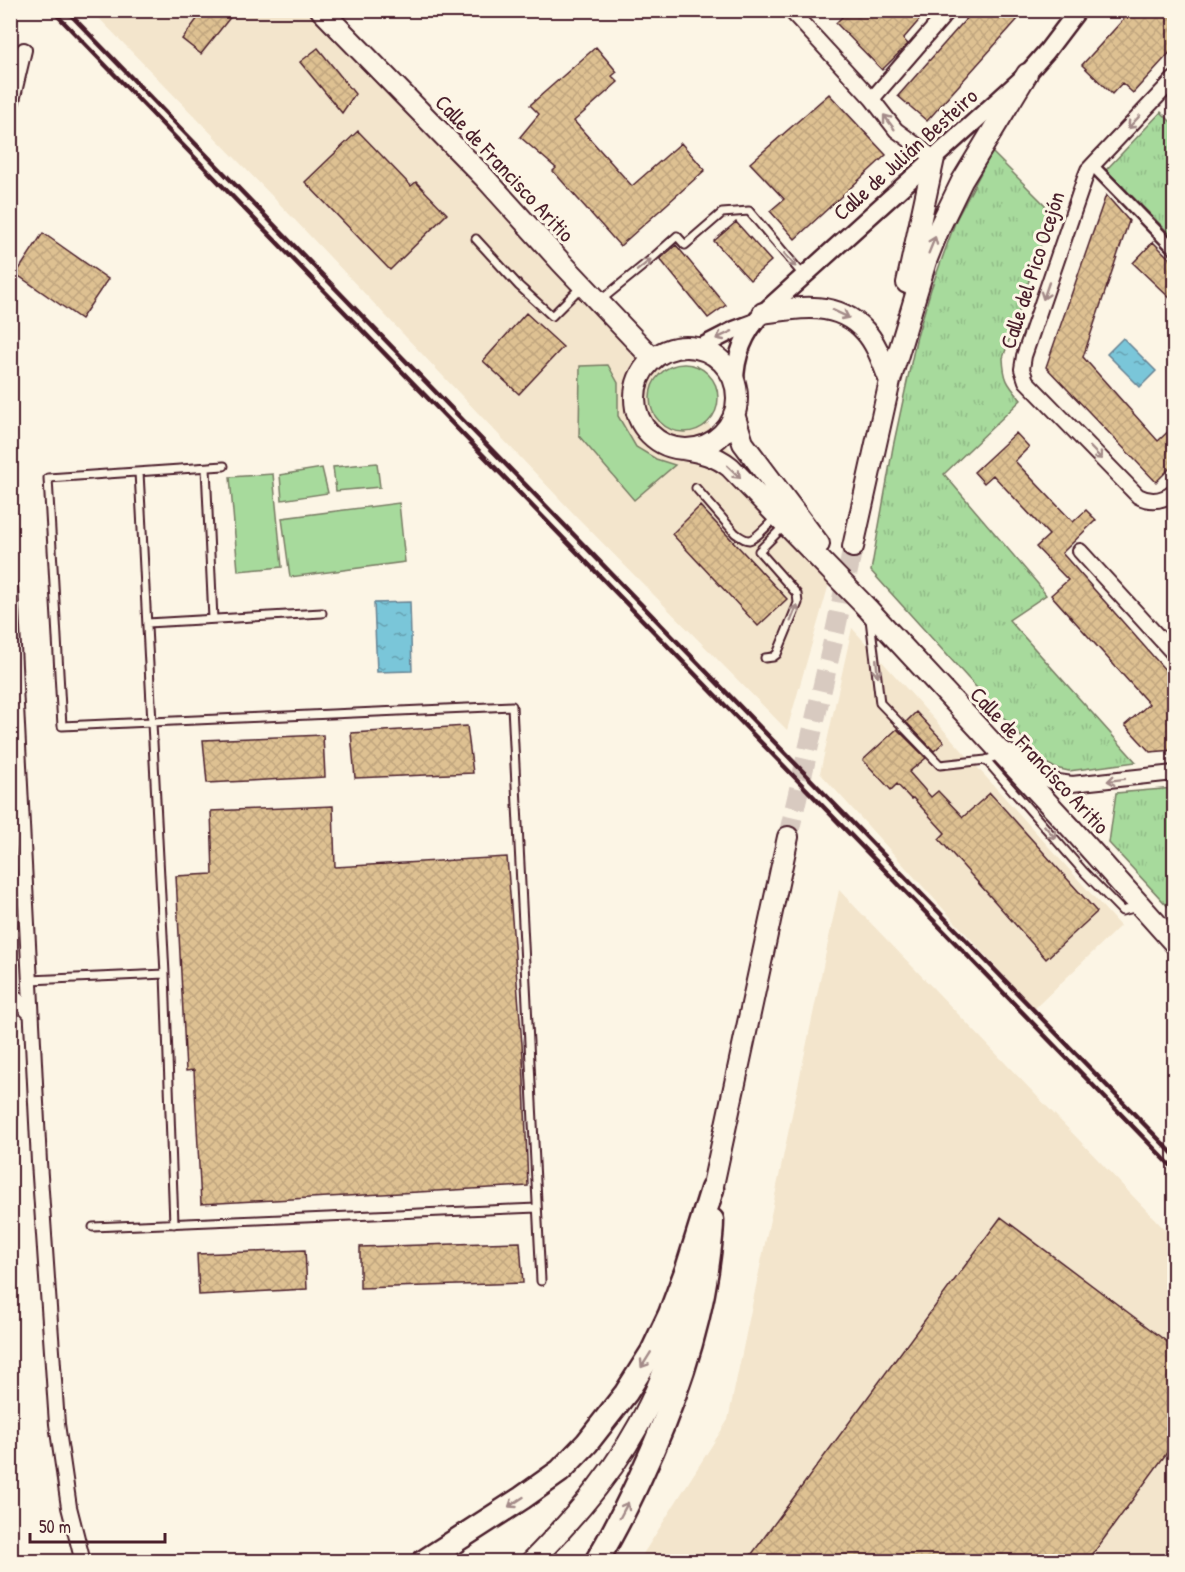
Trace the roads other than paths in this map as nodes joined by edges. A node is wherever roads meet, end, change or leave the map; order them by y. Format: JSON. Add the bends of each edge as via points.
{"nodes":[{"id":1,"x":321,"y":10,"type":"edge"},
{"id":2,"x":790,"y":10,"type":"edge"},
{"id":3,"x":949,"y":10,"type":"edge"},
{"id":4,"x":1078,"y":10,"type":"edge"},
{"id":5,"x":24,"y":50,"type":"dead end"},
{"id":6,"x":1027,"y":74,"type":"junction"},
{"id":7,"x":1174,"y":79,"type":"edge"},
{"id":8,"x":872,"y":99,"type":"junction"},
{"id":9,"x":10,"y":109,"type":"edge"},
{"id":10,"x":934,"y":158,"type":"junction"},
{"id":11,"x":1093,"y":166,"type":"junction"},
{"id":12,"x":476,"y":239,"type":"dead end"},
{"id":13,"x":1174,"y":249,"type":"edge"},
{"id":14,"x":804,"y":276,"type":"junction"},
{"id":15,"x":583,"y":285,"type":"junction"},
{"id":16,"x":599,"y":302,"type":"junction"},
{"id":17,"x":758,"y":318,"type":"junction"},
{"id":18,"x":697,"y":349,"type":"junction"},
{"id":19,"x":653,"y":359,"type":"junction"},
{"id":20,"x":891,"y":381,"type":"junction"},
{"id":21,"x":735,"y":383,"type":"junction"},
{"id":22,"x":734,"y":414,"type":"junction"},
{"id":23,"x":682,"y":449,"type":"junction"},
{"id":24,"x":224,"y":466,"type":"dead end"},
{"id":25,"x":206,"y":468,"type":"junction"},
{"id":26,"x":140,"y":472,"type":"junction"},
{"id":27,"x":696,"y":488,"type":"dead end"},
{"id":28,"x":1174,"y":492,"type":"edge"},
{"id":29,"x":781,"y":521,"type":"junction"},
{"id":30,"x":853,"y":547,"type":"tunnel mouth"},
{"id":31,"x":1080,"y":551,"type":"dead end"},
{"id":32,"x":10,"y":587,"type":"edge"},
{"id":33,"x":869,"y":610,"type":"junction"},
{"id":34,"x":322,"y":613,"type":"dead end"},
{"id":35,"x":213,"y":619,"type":"junction"},
{"id":36,"x":147,"y":623,"type":"junction"},
{"id":37,"x":1174,"y":654,"type":"edge"},
{"id":38,"x":765,"y":658,"type":"dead end"},
{"id":39,"x":152,"y":722,"type":"junction"},
{"id":40,"x":993,"y":752,"type":"junction"},
{"id":41,"x":1174,"y":773,"type":"edge"},
{"id":42,"x":788,"y":837,"type":"tunnel mouth"},
{"id":43,"x":1174,"y":944,"type":"edge"},
{"id":44,"x":165,"y":974,"type":"junction"},
{"id":45,"x":30,"y":980,"type":"junction"},
{"id":46,"x":10,"y":993,"type":"edge"},
{"id":47,"x":32,"y":1014,"type":"junction"},
{"id":48,"x":712,"y":1188,"type":"junction"},
{"id":49,"x":537,"y":1208,"type":"junction"},
{"id":50,"x":174,"y":1224,"type":"junction"},
{"id":51,"x":93,"y":1227,"type":"dead end"},
{"id":52,"x":541,"y":1281,"type":"dead end"},
{"id":53,"x":84,"y":1562,"type":"edge"},
{"id":54,"x":423,"y":1562,"type":"edge"},
{"id":55,"x":531,"y":1562,"type":"edge"},
{"id":56,"x":596,"y":1562,"type":"edge"}],
"edges":[{"from":1,"to":15,"type":"main road","name":"Calle de Francisco Aritio"},
{"from":2,"to":8,"type":"street"},
{"from":3,"to":8,"type":"street"},
{"from":4,"to":6,"type":"street","name":"Calle de Julián Besteiro"},
{"from":5,"to":9,"type":"street"},
{"from":6,"to":10,"type":"street","name":"Calle de Julián Besteiro"},
{"from":20,"to":6,"type":"main road","one_way":true,"via":[[915,295],[940,226],[971,165]]},
{"from":7,"to":11,"type":"street","name":"Calle del Pico Ocejón","one_way":true},
{"from":10,"to":8,"type":"street","one_way":true,"via":[[896,130]]},
{"from":10,"to":14,"type":"street","name":"Calle de Julián Besteiro"},
{"from":10,"to":20,"type":"main road","via":[[894,340]]},
{"from":11,"to":13,"type":"street"},
{"from":11,"to":28,"type":"street","name":"Calle del Pico Ocejón","one_way":true,"via":[[1084,180],[1024,356],[1023,376],[1138,496],[1158,500]]},
{"from":12,"to":15,"type":"lane","via":[[552,316]]},
{"from":16,"to":14,"type":"lane","one_way":true,"via":[[677,236],[685,244],[722,213],[749,211]]},
{"from":14,"to":17,"type":"street","name":"Calle de Julián Besteiro"},
{"from":15,"to":16,"type":"main road","name":"Calle de Francisco Aritio"},
{"from":16,"to":19,"type":"main road","name":"Calle de Francisco Aritio"},
{"from":17,"to":18,"type":"street","name":"Calle de Julián Besteiro","one_way":true},
{"from":17,"to":20,"type":"main road","one_way":true,"via":[[817,307],[843,314],[866,331]]},
{"from":17,"to":21,"type":"street","name":"Calle de Julián Besteiro","via":[[738,357]]},
{"from":18,"to":19,"type":"main road","via":[[669,350]]},
{"from":18,"to":21,"type":"main road","via":[[718,357]]},
{"from":19,"to":23,"type":"main road","via":[[641,375],[635,394],[638,414],[647,431],[663,443]]},
{"from":20,"to":30,"type":"main road"},
{"from":21,"to":22,"type":"main road"},
{"from":22,"to":23,"type":"main road","via":[[714,441]]},
{"from":22,"to":33,"type":"main road","name":"Calle de Francisco Aritio","via":[[743,443]]},
{"from":23,"to":29,"type":"main road","name":"Calle de Francisco Aritio","one_way":true,"via":[[721,459]]},
{"from":24,"to":25,"type":"lane"},
{"from":25,"to":26,"type":"lane"},
{"from":25,"to":35,"type":"lane"},
{"from":26,"to":36,"type":"lane"},
{"from":26,"to":39,"type":"lane","via":[[48,478],[62,726]]},
{"from":27,"to":29,"type":"lane","via":[[742,538],[754,538]]},
{"from":29,"to":33,"type":"main road","name":"Calle de Francisco Aritio"},
{"from":38,"to":29,"type":"lane","one_way":true,"via":[[777,654],[798,603],[797,594],[759,551]]},
{"from":31,"to":37,"type":"street"},
{"from":32,"to":45,"type":"street"},
{"from":33,"to":40,"type":"main road","name":"Calle de Francisco Aritio"},
{"from":33,"to":40,"type":"lane","one_way":true,"via":[[880,703],[940,765]]},
{"from":34,"to":35,"type":"lane"},
{"from":35,"to":36,"type":"lane"},
{"from":36,"to":39,"type":"lane"},
{"from":39,"to":44,"type":"lane"},
{"from":39,"to":49,"type":"lane","via":[[512,706]]},
{"from":41,"to":40,"type":"street","one_way":true,"via":[[1072,784],[1051,781],[1019,758]]},
{"from":40,"to":43,"type":"main road","name":"Calle de Francisco Aritio","via":[[1014,780]]},
{"from":42,"to":48,"type":"main road"},
{"from":44,"to":45,"type":"lane"},
{"from":44,"to":50,"type":"lane"},
{"from":45,"to":47,"type":"street"},
{"from":46,"to":47,"type":"street"},
{"from":47,"to":53,"type":"street","via":[[57,1424],[69,1507]]},
{"from":48,"to":54,"type":"main road","one_way":true,"via":[[670,1314],[626,1393],[560,1471]]},
{"from":48,"to":55,"type":"main road","via":[[683,1314],[649,1405],[584,1504]]},
{"from":56,"to":48,"type":"main road","one_way":true,"via":[[663,1427],[683,1370],[703,1294],[712,1235]]},
{"from":49,"to":50,"type":"lane"},
{"from":49,"to":52,"type":"lane"},
{"from":50,"to":51,"type":"lane"}]}
